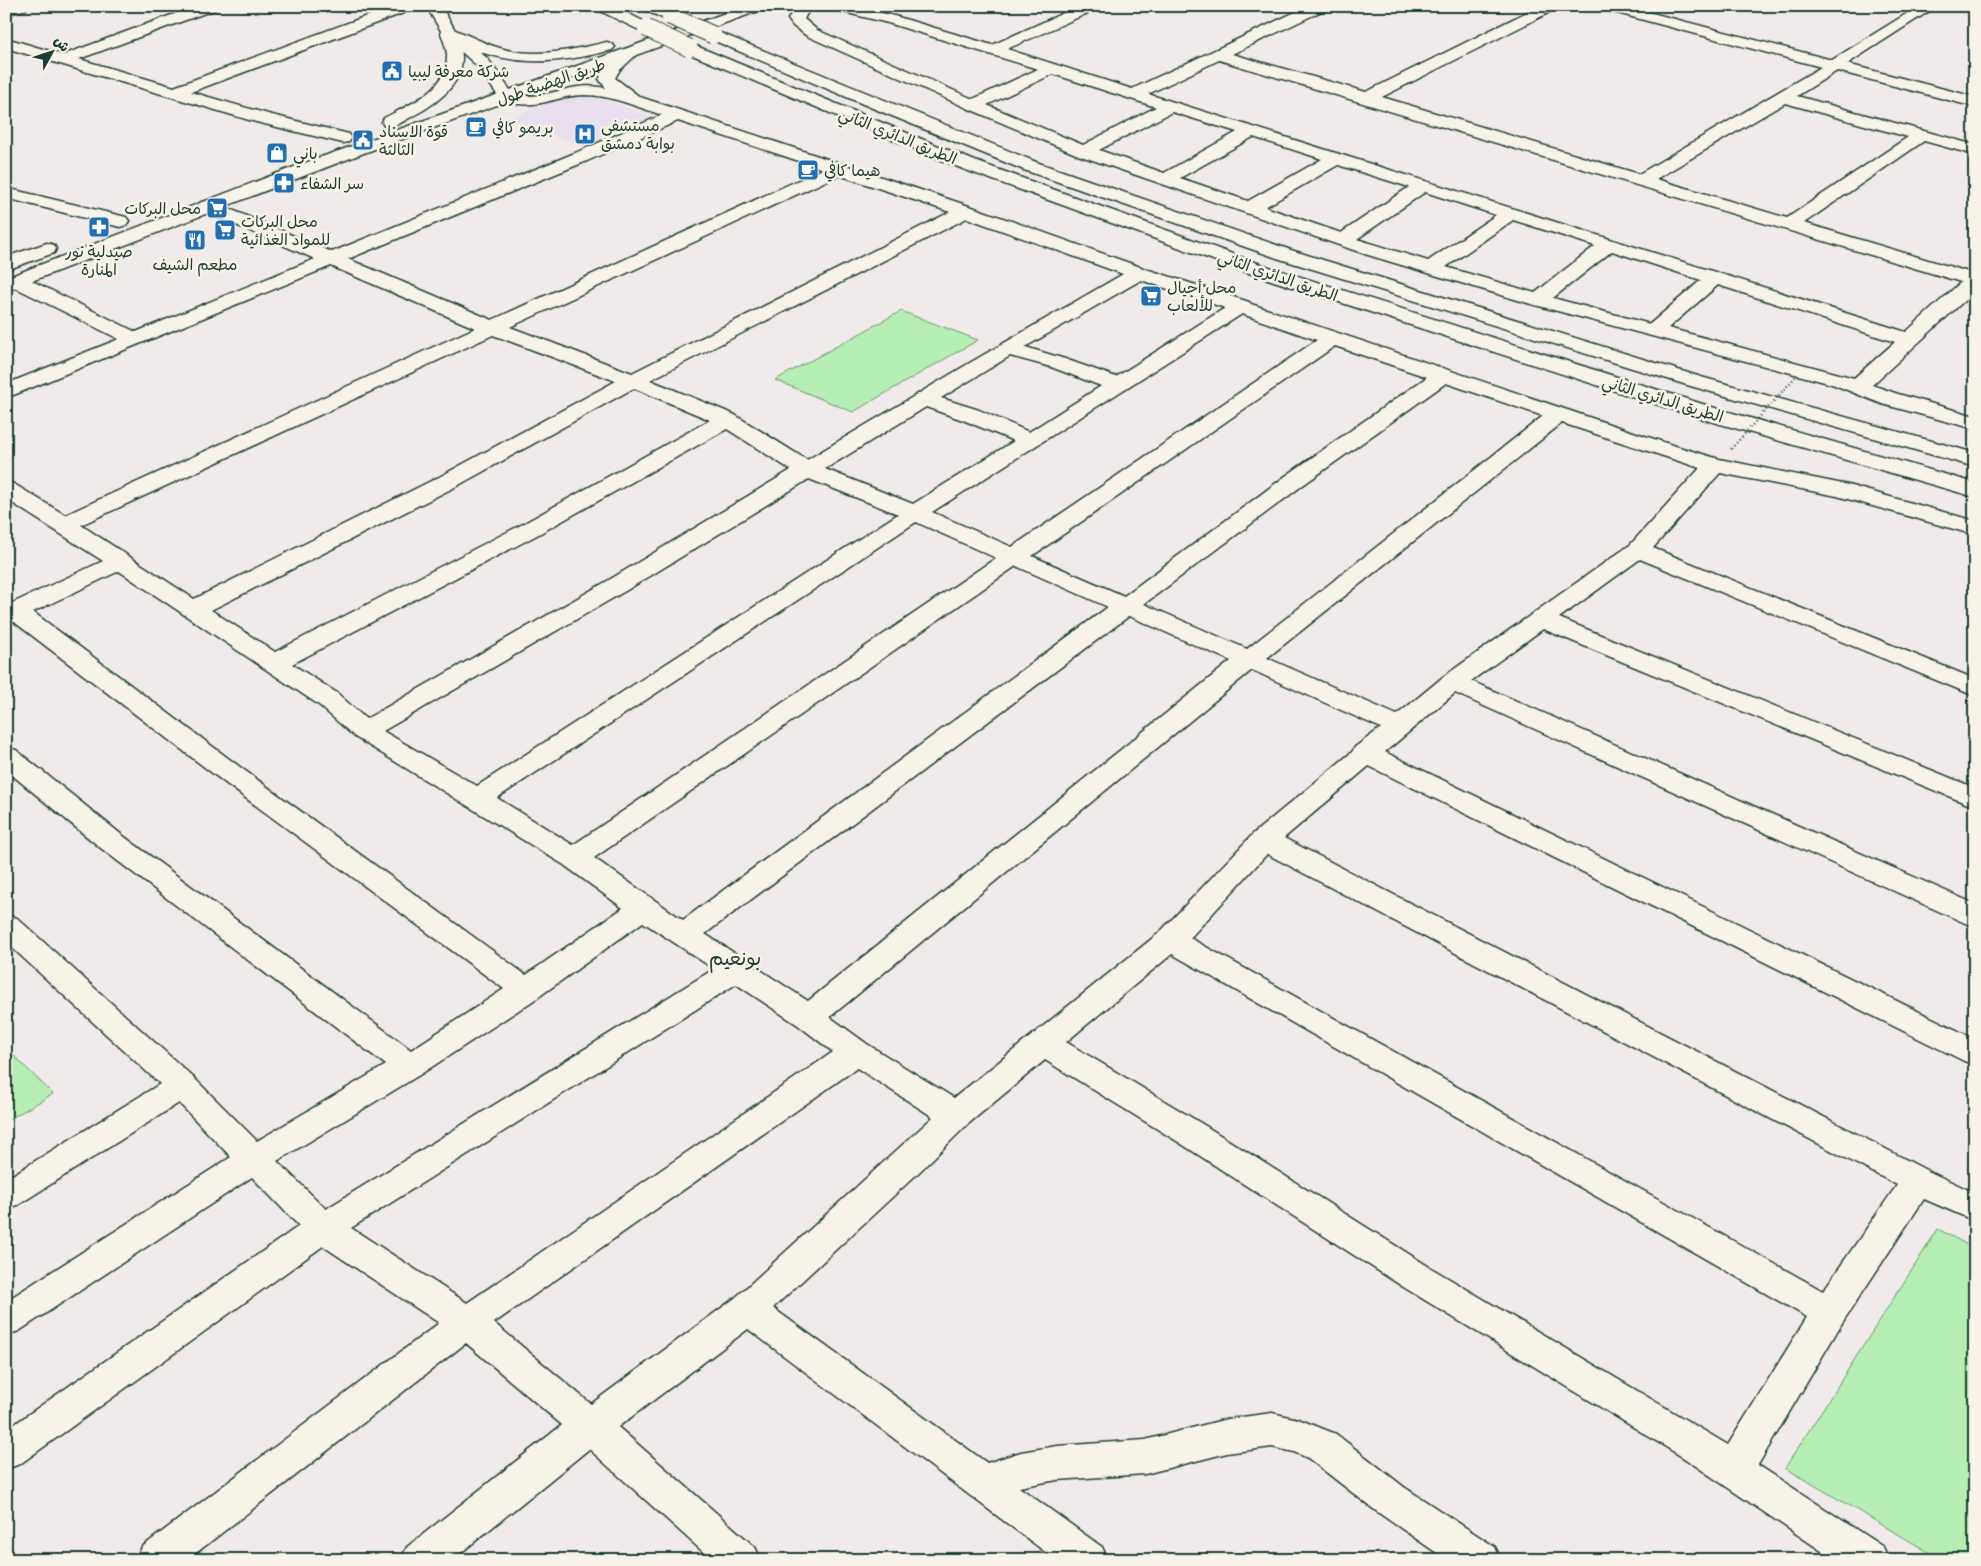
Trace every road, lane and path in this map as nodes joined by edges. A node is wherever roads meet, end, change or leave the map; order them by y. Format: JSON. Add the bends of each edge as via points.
{"nodes":[{"id":1,"x":21,"y":6,"type":"edge"},
{"id":2,"x":211,"y":6,"type":"edge"},
{"id":3,"x":409,"y":6,"type":"edge"},
{"id":4,"x":433,"y":6,"type":"edge"},
{"id":5,"x":601,"y":6,"type":"edge"},
{"id":6,"x":647,"y":6,"type":"edge"},
{"id":7,"x":734,"y":6,"type":"edge"},
{"id":8,"x":759,"y":6,"type":"edge"},
{"id":9,"x":804,"y":6,"type":"edge"},
{"id":10,"x":836,"y":6,"type":"edge"},
{"id":11,"x":1092,"y":6,"type":"edge"},
{"id":12,"x":1321,"y":6,"type":"edge"},
{"id":13,"x":1551,"y":6,"type":"edge"},
{"id":14,"x":1608,"y":6,"type":"edge"},
{"id":15,"x":1930,"y":6,"type":"edge"},
{"id":16,"x":6,"y":11,"type":"edge"},
{"id":17,"x":449,"y":33,"type":"junction"},
{"id":18,"x":6,"y":43,"type":"edge"},
{"id":19,"x":622,"y":50,"type":"junction"},
{"id":20,"x":993,"y":50,"type":"junction"},
{"id":21,"x":1219,"y":55,"type":"junction"},
{"id":22,"x":63,"y":60,"type":"junction"},
{"id":23,"x":1836,"y":65,"type":"junction"},
{"id":24,"x":1052,"y":69,"type":"junction"},
{"id":25,"x":502,"y":91,"type":"junction"},
{"id":26,"x":176,"y":92,"type":"junction"},
{"id":27,"x":1132,"y":95,"type":"junction"},
{"id":28,"x":1783,"y":97,"type":"junction"},
{"id":29,"x":1368,"y":98,"type":"junction"},
{"id":30,"x":1975,"y":102,"type":"edge"},
{"id":31,"x":642,"y":103,"type":"junction"},
{"id":32,"x":973,"y":105,"type":"junction"},
{"id":33,"x":1169,"y":107,"type":"junction"},
{"id":34,"x":677,"y":115,"type":"junction"},
{"id":35,"x":390,"y":122,"type":"junction"},
{"id":36,"x":1250,"y":132,"type":"junction"},
{"id":37,"x":1922,"y":135,"type":"junction"},
{"id":38,"x":343,"y":138,"type":"junction"},
{"id":39,"x":1975,"y":150,"type":"edge"},
{"id":40,"x":1084,"y":151,"type":"junction"},
{"id":41,"x":1335,"y":159,"type":"junction"},
{"id":42,"x":279,"y":161,"type":"dead end"},
{"id":43,"x":837,"y":169,"type":"junction"},
{"id":44,"x":1165,"y":179,"type":"junction"},
{"id":45,"x":1641,"y":180,"type":"junction"},
{"id":46,"x":1422,"y":186,"type":"junction"},
{"id":47,"x":6,"y":193,"type":"edge"},
{"id":48,"x":207,"y":206,"type":"junction"},
{"id":49,"x":1250,"y":208,"type":"junction"},
{"id":50,"x":966,"y":212,"type":"junction"},
{"id":51,"x":1510,"y":214,"type":"junction"},
{"id":52,"x":1790,"y":224,"type":"junction"},
{"id":53,"x":93,"y":231,"type":"dead end"},
{"id":54,"x":1343,"y":240,"type":"junction"},
{"id":55,"x":58,"y":245,"type":"dead end"},
{"id":56,"x":1608,"y":245,"type":"junction"},
{"id":57,"x":329,"y":260,"type":"junction"},
{"id":58,"x":6,"y":264,"type":"edge"},
{"id":59,"x":1431,"y":268,"type":"junction"},
{"id":60,"x":1139,"y":272,"type":"junction"},
{"id":61,"x":1714,"y":279,"type":"junction"},
{"id":62,"x":12,"y":283,"type":"edge"},
{"id":63,"x":1538,"y":300,"type":"junction"},
{"id":64,"x":1242,"y":306,"type":"junction"},
{"id":65,"x":492,"y":327,"type":"junction"},
{"id":66,"x":1653,"y":331,"type":"junction"},
{"id":67,"x":1333,"y":338,"type":"junction"},
{"id":68,"x":135,"y":339,"type":"junction"},
{"id":69,"x":1908,"y":339,"type":"junction"},
{"id":70,"x":1008,"y":349,"type":"junction"},
{"id":71,"x":1444,"y":375,"type":"junction"},
{"id":72,"x":1797,"y":375,"type":"dead end"},
{"id":73,"x":634,"y":380,"type":"junction"},
{"id":74,"x":1118,"y":384,"type":"junction"},
{"id":75,"x":1857,"y":387,"type":"junction"},
{"id":76,"x":6,"y":392,"type":"edge"},
{"id":77,"x":924,"y":399,"type":"junction"},
{"id":78,"x":1559,"y":414,"type":"junction"},
{"id":79,"x":727,"y":420,"type":"junction"},
{"id":80,"x":1975,"y":423,"type":"edge"},
{"id":81,"x":1030,"y":440,"type":"junction"},
{"id":82,"x":1723,"y":457,"type":"junction"},
{"id":83,"x":1975,"y":460,"type":"edge"},
{"id":84,"x":807,"y":470,"type":"junction"},
{"id":85,"x":6,"y":489,"type":"edge"},
{"id":86,"x":1975,"y":490,"type":"edge"},
{"id":87,"x":915,"y":514,"type":"junction"},
{"id":88,"x":64,"y":524,"type":"junction"},
{"id":89,"x":1975,"y":528,"type":"edge"},
{"id":90,"x":1638,"y":550,"type":"junction"},
{"id":91,"x":1013,"y":556,"type":"junction"},
{"id":92,"x":120,"y":562,"type":"junction"},
{"id":93,"x":1128,"y":606,"type":"junction"},
{"id":94,"x":194,"y":608,"type":"junction"},
{"id":95,"x":11,"y":613,"type":"edge"},
{"id":96,"x":1542,"y":619,"type":"junction"},
{"id":97,"x":1251,"y":660,"type":"junction"},
{"id":98,"x":274,"y":663,"type":"junction"},
{"id":99,"x":1452,"y":682,"type":"junction"},
{"id":100,"x":1975,"y":688,"type":"edge"},
{"id":101,"x":1398,"y":725,"type":"junction"},
{"id":102,"x":364,"y":731,"type":"junction"},
{"id":103,"x":1365,"y":753,"type":"junction"},
{"id":104,"x":6,"y":756,"type":"edge"},
{"id":105,"x":477,"y":798,"type":"junction"},
{"id":106,"x":1975,"y":798,"type":"edge"},
{"id":107,"x":1264,"y":840,"type":"junction"},
{"id":108,"x":574,"y":858,"type":"junction"},
{"id":109,"x":644,"y":908,"type":"junction"},
{"id":110,"x":1975,"y":916,"type":"edge"},
{"id":111,"x":6,"y":925,"type":"edge"},
{"id":112,"x":684,"y":935,"type":"junction"},
{"id":113,"x":1170,"y":940,"type":"junction"},
{"id":114,"x":736,"y":970,"type":"junction"},
{"id":115,"x":526,"y":990,"type":"junction"},
{"id":116,"x":809,"y":1017,"type":"junction"},
{"id":117,"x":1042,"y":1043,"type":"junction"},
{"id":118,"x":856,"y":1052,"type":"junction"},
{"id":119,"x":1975,"y":1053,"type":"edge"},
{"id":120,"x":410,"y":1066,"type":"junction"},
{"id":121,"x":182,"y":1086,"type":"junction"},
{"id":122,"x":956,"y":1115,"type":"junction"},
{"id":123,"x":255,"y":1158,"type":"junction"},
{"id":124,"x":1918,"y":1181,"type":"junction"},
{"id":125,"x":6,"y":1196,"type":"edge"},
{"id":126,"x":1975,"y":1208,"type":"edge"},
{"id":127,"x":323,"y":1228,"type":"junction"},
{"id":128,"x":748,"y":1309,"type":"junction"},
{"id":129,"x":1829,"y":1312,"type":"junction"},
{"id":130,"x":6,"y":1320,"type":"edge"},
{"id":131,"x":467,"y":1322,"type":"junction"},
{"id":132,"x":590,"y":1426,"type":"junction"},
{"id":133,"x":6,"y":1452,"type":"edge"},
{"id":134,"x":1735,"y":1469,"type":"junction"},
{"id":135,"x":983,"y":1482,"type":"junction"},
{"id":136,"x":1867,"y":1559,"type":"edge"},
{"id":137,"x":156,"y":1560,"type":"edge"},
{"id":138,"x":421,"y":1560,"type":"edge"},
{"id":139,"x":741,"y":1560,"type":"edge"},
{"id":140,"x":1088,"y":1560,"type":"edge"},
{"id":141,"x":1481,"y":1560,"type":"edge"}],
"edges":[{"from":1,"to":16,"type":"main road"},
{"from":2,"to":22,"type":"main road"},
{"from":3,"to":26,"type":"main road"},
{"from":4,"to":17,"type":"main road"},
{"from":5,"to":86,"type":"main road","name":"الطريق الدائري الثاني","bridge":true,"via":[[689,48],[969,165],[1256,269],[1704,412]]},
{"from":6,"to":83,"type":"main road","name":"الطريق الدائري الثاني","bridge":true,"via":[[1030,166],[1265,248],[1694,381]]},
{"from":7,"to":19,"type":"main road","name":"طريق الهضبة طول"},
{"from":8,"to":19,"type":"main road","name":"طريق الهضبة طول"},
{"from":9,"to":32,"type":"main road","via":[[796,19],[804,28]]},
{"from":10,"to":20,"type":"main road"},
{"from":11,"to":20,"type":"main road"},
{"from":12,"to":21,"type":"main road"},
{"from":13,"to":29,"type":"main road"},
{"from":14,"to":23,"type":"main road"},
{"from":15,"to":23,"type":"main road"},
{"from":17,"to":19,"type":"main road","via":[[496,52],[526,57]]},
{"from":17,"to":25,"type":"main road","via":[[482,62]]},
{"from":17,"to":35,"type":"main road","via":[[455,55],[454,70],[445,86],[427,101]]},
{"from":18,"to":22,"type":"main road"},
{"from":19,"to":25,"type":"main road","name":"طريق الهضبة طول"},
{"from":19,"to":31,"type":"main road","via":[[607,79],[616,89]]},
{"from":20,"to":24,"type":"main road"},
{"from":21,"to":27,"type":"main road"},
{"from":21,"to":29,"type":"main road"},
{"from":22,"to":26,"type":"main road"},
{"from":23,"to":28,"type":"main road"},
{"from":23,"to":30,"type":"main road"},
{"from":24,"to":27,"type":"main road"},
{"from":24,"to":32,"type":"main road"},
{"from":25,"to":31,"type":"main road","via":[[518,101],[530,102],[585,90],[614,94]]},
{"from":25,"to":35,"type":"main road","name":"طريق الهضبة طول"},
{"from":25,"to":48,"type":"main road","name":"طريق الهضبة طول","via":[[404,132]]},
{"from":26,"to":38,"type":"main road"},
{"from":27,"to":33,"type":"main road"},
{"from":28,"to":37,"type":"main road"},
{"from":28,"to":45,"type":"main road"},
{"from":29,"to":45,"type":"main road"},
{"from":31,"to":34,"type":"main road"},
{"from":32,"to":40,"type":"main road"},
{"from":33,"to":36,"type":"main road"},
{"from":33,"to":40,"type":"main road"},
{"from":34,"to":43,"type":"main road"},
{"from":34,"to":57,"type":"main road"},
{"from":35,"to":38,"type":"main road","name":"طريق الهضبة طول"},
{"from":36,"to":41,"type":"main road"},
{"from":36,"to":44,"type":"main road"},
{"from":37,"to":39,"type":"main road"},
{"from":37,"to":52,"type":"main road"},
{"from":38,"to":42,"type":"main road","name":"طريق الهضبة طول"},
{"from":40,"to":44,"type":"main road"},
{"from":41,"to":46,"type":"main road"},
{"from":41,"to":49,"type":"main road"},
{"from":43,"to":50,"type":"main road"},
{"from":43,"to":65,"type":"main road"},
{"from":44,"to":49,"type":"main road"},
{"from":45,"to":52,"type":"main road"},
{"from":46,"to":51,"type":"main road"},
{"from":46,"to":54,"type":"main road"},
{"from":47,"to":53,"type":"main road","via":[[128,218]]},
{"from":48,"to":57,"type":"main road"},
{"from":48,"to":62,"type":"main road","name":"طريق الهضبة طول"},
{"from":49,"to":54,"type":"main road"},
{"from":50,"to":60,"type":"main road"},
{"from":50,"to":73,"type":"main road"},
{"from":51,"to":56,"type":"main road"},
{"from":51,"to":59,"type":"main road"},
{"from":52,"to":69,"type":"main road","via":[[1975,280]]},
{"from":54,"to":59,"type":"main road"},
{"from":55,"to":58,"type":"main road"},
{"from":56,"to":61,"type":"main road"},
{"from":56,"to":63,"type":"main road"},
{"from":57,"to":65,"type":"main road"},
{"from":57,"to":68,"type":"main road"},
{"from":59,"to":63,"type":"main road"},
{"from":60,"to":64,"type":"main road"},
{"from":60,"to":70,"type":"main road"},
{"from":61,"to":66,"type":"main road"},
{"from":61,"to":69,"type":"main road"},
{"from":62,"to":68,"type":"main road"},
{"from":63,"to":66,"type":"main road"},
{"from":64,"to":67,"type":"main road"},
{"from":64,"to":74,"type":"main road"},
{"from":65,"to":73,"type":"main road"},
{"from":65,"to":88,"type":"main road"},
{"from":66,"to":75,"type":"main road"},
{"from":67,"to":71,"type":"main road"},
{"from":67,"to":91,"type":"main road"},
{"from":68,"to":76,"type":"main road"},
{"from":69,"to":75,"type":"main road"},
{"from":70,"to":74,"type":"main road"},
{"from":70,"to":77,"type":"main road"},
{"from":71,"to":78,"type":"main road"},
{"from":71,"to":93,"type":"main road","via":[[1295,480]]},
{"from":72,"to":82,"type":"path","bridge":true},
{"from":73,"to":79,"type":"main road"},
{"from":73,"to":94,"type":"main road","via":[[449,481]]},
{"from":74,"to":81,"type":"main road"},
{"from":75,"to":80,"type":"main road"},
{"from":77,"to":81,"type":"main road"},
{"from":77,"to":84,"type":"main road"},
{"from":78,"to":82,"type":"main road"},
{"from":78,"to":97,"type":"main road"},
{"from":79,"to":84,"type":"main road"},
{"from":79,"to":98,"type":"main road","via":[[528,530]]},
{"from":81,"to":87,"type":"main road"},
{"from":82,"to":89,"type":"main road"},
{"from":82,"to":90,"type":"main road"},
{"from":84,"to":87,"type":"main road"},
{"from":84,"to":102,"type":"main road","via":[[618,585]]},
{"from":85,"to":88,"type":"main road"},
{"from":87,"to":91,"type":"main road"},
{"from":87,"to":105,"type":"main road"},
{"from":88,"to":92,"type":"main road"},
{"from":90,"to":96,"type":"main road"},
{"from":90,"to":100,"type":"main road"},
{"from":91,"to":93,"type":"main road"},
{"from":91,"to":108,"type":"main road"},
{"from":92,"to":94,"type":"main road"},
{"from":92,"to":95,"type":"main road"},
{"from":93,"to":97,"type":"main road"},
{"from":93,"to":112,"type":"main road"},
{"from":94,"to":98,"type":"main road"},
{"from":95,"to":115,"type":"main road"},
{"from":96,"to":99,"type":"main road"},
{"from":96,"to":106,"type":"main road"},
{"from":97,"to":101,"type":"main road"},
{"from":97,"to":116,"type":"main road","via":[[972,882]]},
{"from":98,"to":102,"type":"main road","via":[[328,699]]},
{"from":99,"to":101,"type":"main road"},
{"from":99,"to":110,"type":"main road"},
{"from":101,"to":103,"type":"main road"},
{"from":102,"to":105,"type":"main road"},
{"from":103,"to":107,"type":"main road"},
{"from":103,"to":119,"type":"main road"},
{"from":104,"to":120,"type":"main road","via":[[112,842]]},
{"from":105,"to":108,"type":"main road"},
{"from":107,"to":113,"type":"main road"},
{"from":107,"to":124,"type":"main road"},
{"from":108,"to":109,"type":"main road"},
{"from":109,"to":112,"type":"main road"},
{"from":109,"to":115,"type":"main road"},
{"from":111,"to":121,"type":"main road"},
{"from":112,"to":114,"type":"main road"},
{"from":113,"to":117,"type":"main road"},
{"from":113,"to":129,"type":"main road"},
{"from":114,"to":116,"type":"main road"},
{"from":114,"to":127,"type":"main road"},
{"from":115,"to":120,"type":"main road"},
{"from":116,"to":118,"type":"main road"},
{"from":117,"to":122,"type":"main road"},
{"from":117,"to":134,"type":"main road","via":[[1418,1278]]},
{"from":118,"to":122,"type":"main road"},
{"from":118,"to":131,"type":"main road"},
{"from":120,"to":123,"type":"main road"},
{"from":121,"to":123,"type":"main road"},
{"from":121,"to":125,"type":"main road"},
{"from":122,"to":128,"type":"main road"},
{"from":123,"to":127,"type":"main road"},
{"from":123,"to":130,"type":"main road"},
{"from":124,"to":126,"type":"main road"},
{"from":124,"to":129,"type":"main road"},
{"from":127,"to":131,"type":"main road"},
{"from":127,"to":133,"type":"main road"},
{"from":128,"to":132,"type":"main road"},
{"from":128,"to":135,"type":"main road"},
{"from":129,"to":134,"type":"main road"},
{"from":131,"to":132,"type":"main road"},
{"from":131,"to":137,"type":"main road"},
{"from":132,"to":138,"type":"main road"},
{"from":132,"to":139,"type":"main road"},
{"from":134,"to":136,"type":"main road"},
{"from":135,"to":140,"type":"main road"},
{"from":135,"to":141,"type":"main road","via":[[1021,1469],[1145,1457],[1227,1436],[1272,1430],[1322,1446],[1390,1499]]}]}
